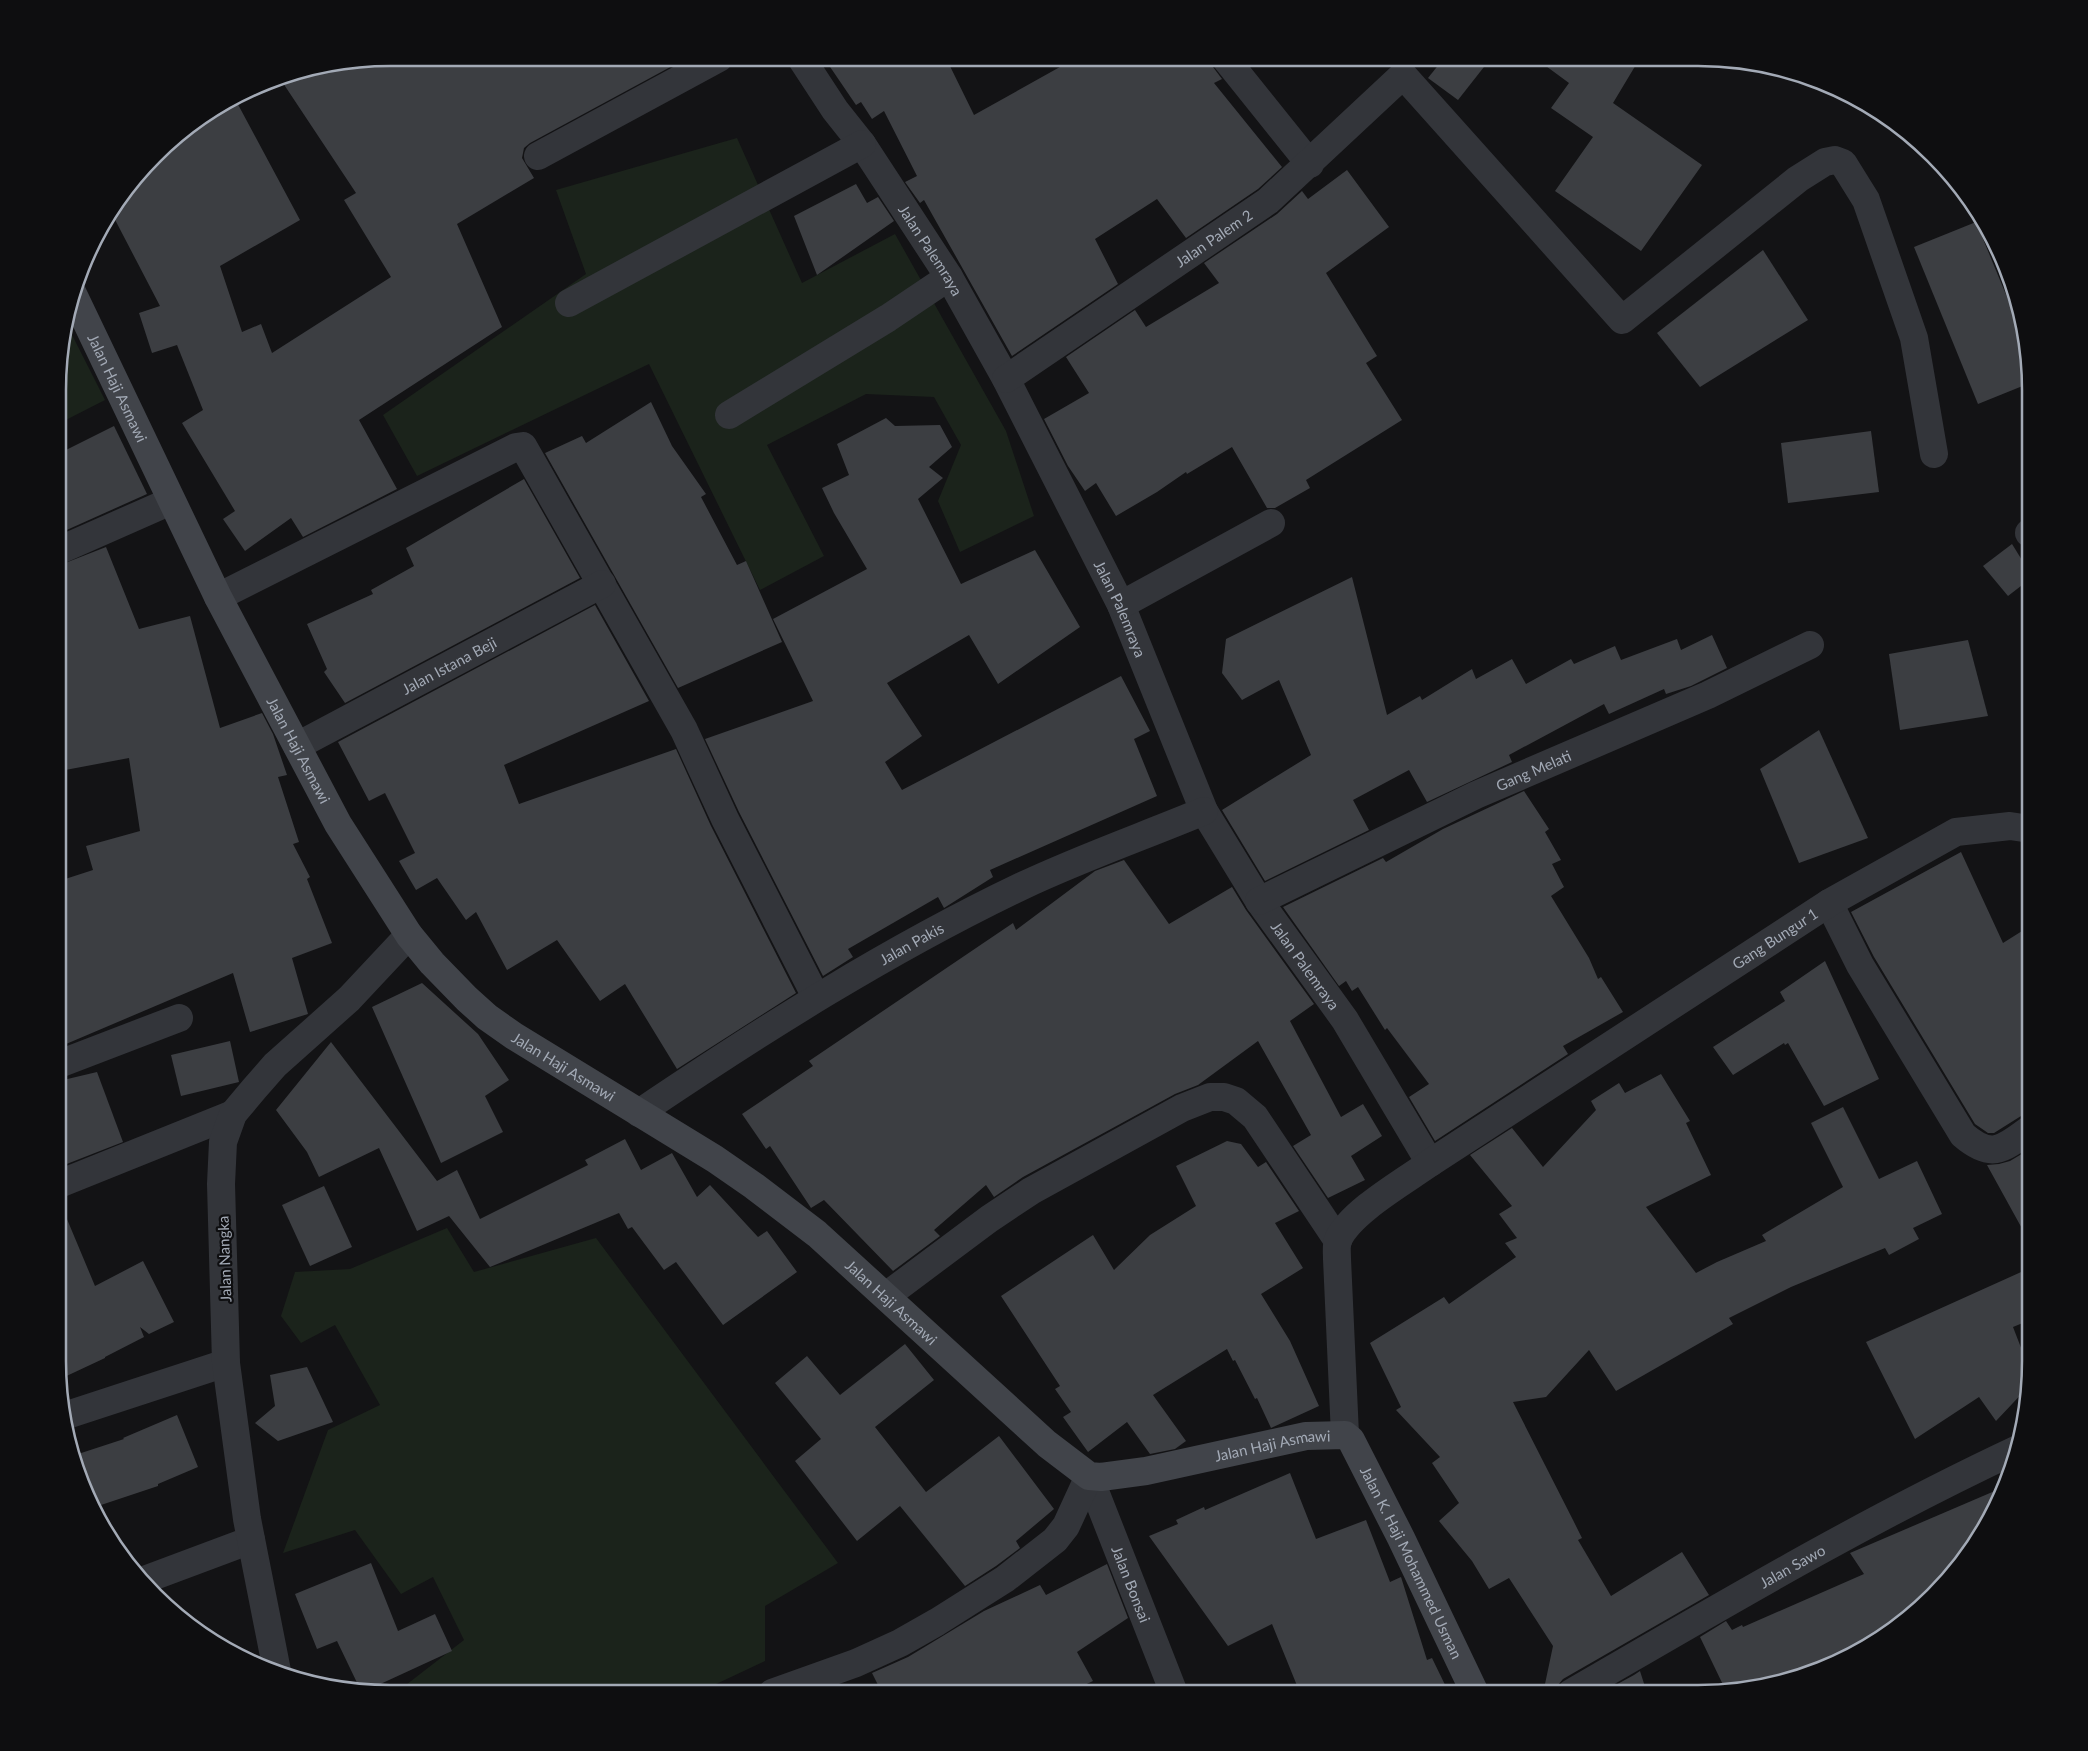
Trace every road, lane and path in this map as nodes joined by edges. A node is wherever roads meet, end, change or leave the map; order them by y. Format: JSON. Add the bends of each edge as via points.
{"nodes":[{"id":1,"x":704,"y":66,"type":"edge"},
{"id":2,"x":806,"y":66,"type":"edge"},
{"id":3,"x":1231,"y":66,"type":"edge"},
{"id":4,"x":862,"y":144,"type":"junction"},
{"id":5,"x":538,"y":156,"type":"dead end"},
{"id":6,"x":1310,"y":164,"type":"junction"},
{"id":7,"x":949,"y":277,"type":"junction"},
{"id":8,"x":569,"y":303,"type":"dead end"},
{"id":9,"x":77,"y":305,"type":"edge"},
{"id":10,"x":1006,"y":380,"type":"junction"},
{"id":11,"x":729,"y":415,"type":"dead end"},
{"id":12,"x":1934,"y":454,"type":"dead end"},
{"id":13,"x":172,"y":501,"type":"junction"},
{"id":14,"x":1271,"y":523,"type":"dead end"},
{"id":15,"x":66,"y":547,"type":"edge"},
{"id":16,"x":602,"y":584,"type":"junction"},
{"id":17,"x":218,"y":597,"type":"junction"},
{"id":18,"x":1120,"y":605,"type":"junction"},
{"id":19,"x":1810,"y":645,"type":"dead end"},
{"id":20,"x":297,"y":746,"type":"junction"},
{"id":21,"x":1204,"y":812,"type":"junction"},
{"id":22,"x":2022,"y":828,"type":"edge"},
{"id":23,"x":1259,"y":901,"type":"junction"},
{"id":24,"x":1829,"y":903,"type":"junction"},
{"id":25,"x":409,"y":935,"type":"junction"},
{"id":26,"x":816,"y":997,"type":"junction"},
{"id":27,"x":179,"y":1018,"type":"dead end"},
{"id":28,"x":66,"y":1061,"type":"edge"},
{"id":29,"x":639,"y":1113,"type":"junction"},
{"id":30,"x":233,"y":1114,"type":"junction"},
{"id":31,"x":2022,"y":1135,"type":"edge"},
{"id":32,"x":1430,"y":1164,"type":"junction"},
{"id":33,"x":66,"y":1181,"type":"edge"},
{"id":34,"x":1338,"y":1241,"type":"junction"},
{"id":35,"x":886,"y":1296,"type":"junction"},
{"id":36,"x":226,"y":1363,"type":"junction"},
{"id":37,"x":71,"y":1414,"type":"edge"},
{"id":38,"x":1345,"y":1435,"type":"junction"},
{"id":39,"x":2008,"y":1453,"type":"edge"},
{"id":40,"x":1089,"y":1476,"type":"junction"},
{"id":41,"x":251,"y":1540,"type":"junction"},
{"id":42,"x":150,"y":1578,"type":"edge"},
{"id":43,"x":275,"y":1664,"type":"edge"},
{"id":44,"x":797,"y":1685,"type":"edge"},
{"id":45,"x":1171,"y":1685,"type":"edge"},
{"id":46,"x":1471,"y":1685,"type":"edge"},
{"id":47,"x":1585,"y":1685,"type":"edge"}],
"edges":[{"from":1,"to":5,"type":"street"},
{"from":2,"to":4,"type":"street","name":"Jalan Palemraya"},
{"from":3,"to":6,"type":"street"},
{"from":4,"to":7,"type":"street","name":"Jalan Palemraya"},
{"from":4,"to":8,"type":"street"},
{"from":6,"to":10,"type":"street","name":"Jalan Palem 2","via":[[1268,201]]},
{"from":6,"to":12,"type":"street","name":"Jalan Palem 2","via":[[1403,75],[1622,320],[1798,180],[1825,162],[1835,160],[1843,163],[1866,200],[1914,338]]},
{"from":7,"to":10,"type":"street","name":"Jalan Palemraya"},
{"from":7,"to":11,"type":"street"},
{"from":9,"to":13,"type":"street","name":"Jalan Haji Asmawi"},
{"from":10,"to":18,"type":"street","name":"Jalan Palemraya"},
{"from":13,"to":15,"type":"street"},
{"from":13,"to":17,"type":"street","name":"Jalan Haji Asmawi"},
{"from":14,"to":18,"type":"street"},
{"from":16,"to":17,"type":"street","via":[[520,446]]},
{"from":16,"to":20,"type":"street","name":"Jalan Istana Beji"},
{"from":16,"to":26,"type":"street","via":[[684,730],[725,819]]},
{"from":17,"to":20,"type":"street","name":"Jalan Haji Asmawi"},
{"from":18,"to":21,"type":"street","name":"Jalan Palemraya"},
{"from":19,"to":23,"type":"street","name":"Gang Melati","via":[[1708,695],[1476,795]]},
{"from":20,"to":25,"type":"street","name":"Jalan Haji Asmawi","via":[[338,824]]},
{"from":21,"to":23,"type":"street","name":"Jalan Palemraya"},
{"from":21,"to":26,"type":"street","name":"Jalan Pakis","via":[[1024,885],[921,937]]},
{"from":22,"to":24,"type":"street","via":[[2010,826],[1956,832]]},
{"from":23,"to":32,"type":"street","name":"Jalan Palemraya","via":[[1345,1020]]},
{"from":24,"to":31,"type":"street","name":"Gang Bungur 1","via":[[1860,965],[1963,1135],[1977,1147],[1994,1150],[2007,1146]]},
{"from":24,"to":32,"type":"street","name":"Gang Bungur 1"},
{"from":25,"to":29,"type":"street","name":"Jalan Haji Asmawi","via":[[451,984],[487,1017]]},
{"from":25,"to":30,"type":"street","name":"Jalan Nangka","via":[[348,999],[275,1065]]},
{"from":26,"to":29,"type":"street","name":"Jalan Pakis"},
{"from":27,"to":28,"type":"street"},
{"from":29,"to":35,"type":"street","name":"Jalan Haji Asmawi","via":[[754,1186],[817,1234]]},
{"from":30,"to":33,"type":"street"},
{"from":30,"to":36,"type":"street","name":"Jalan Nangka","via":[[224,1142],[221,1184]]},
{"from":32,"to":34,"type":"street","name":"Gang Bungur 1","via":[[1348,1223]]},
{"from":34,"to":35,"type":"street","via":[[1255,1117],[1236,1101],[1210,1097],[1182,1108],[1031,1191]]},
{"from":34,"to":38,"type":"street"},
{"from":35,"to":40,"type":"street","name":"Jalan Haji Asmawi","via":[[1047,1444]]},
{"from":36,"to":37,"type":"street"},
{"from":36,"to":41,"type":"street","name":"Jalan Nangka"},
{"from":38,"to":40,"type":"street","name":"Jalan Haji Asmawi","via":[[1306,1436],[1146,1472],[1101,1478]]},
{"from":38,"to":46,"type":"street","name":"Jalan K. Haji Mohammed Usman","via":[[1351,1440],[1401,1538]]},
{"from":39,"to":47,"type":"street","name":"Jalan Sawo","via":[[1951,1480],[1767,1579]]},
{"from":40,"to":44,"type":"street","via":[[1066,1526],[1055,1540],[1005,1579],[900,1643]]},
{"from":40,"to":45,"type":"street","name":"Jalan Bonsai"},
{"from":41,"to":42,"type":"street"},
{"from":41,"to":43,"type":"street","name":"Jalan Nangka"}]}
